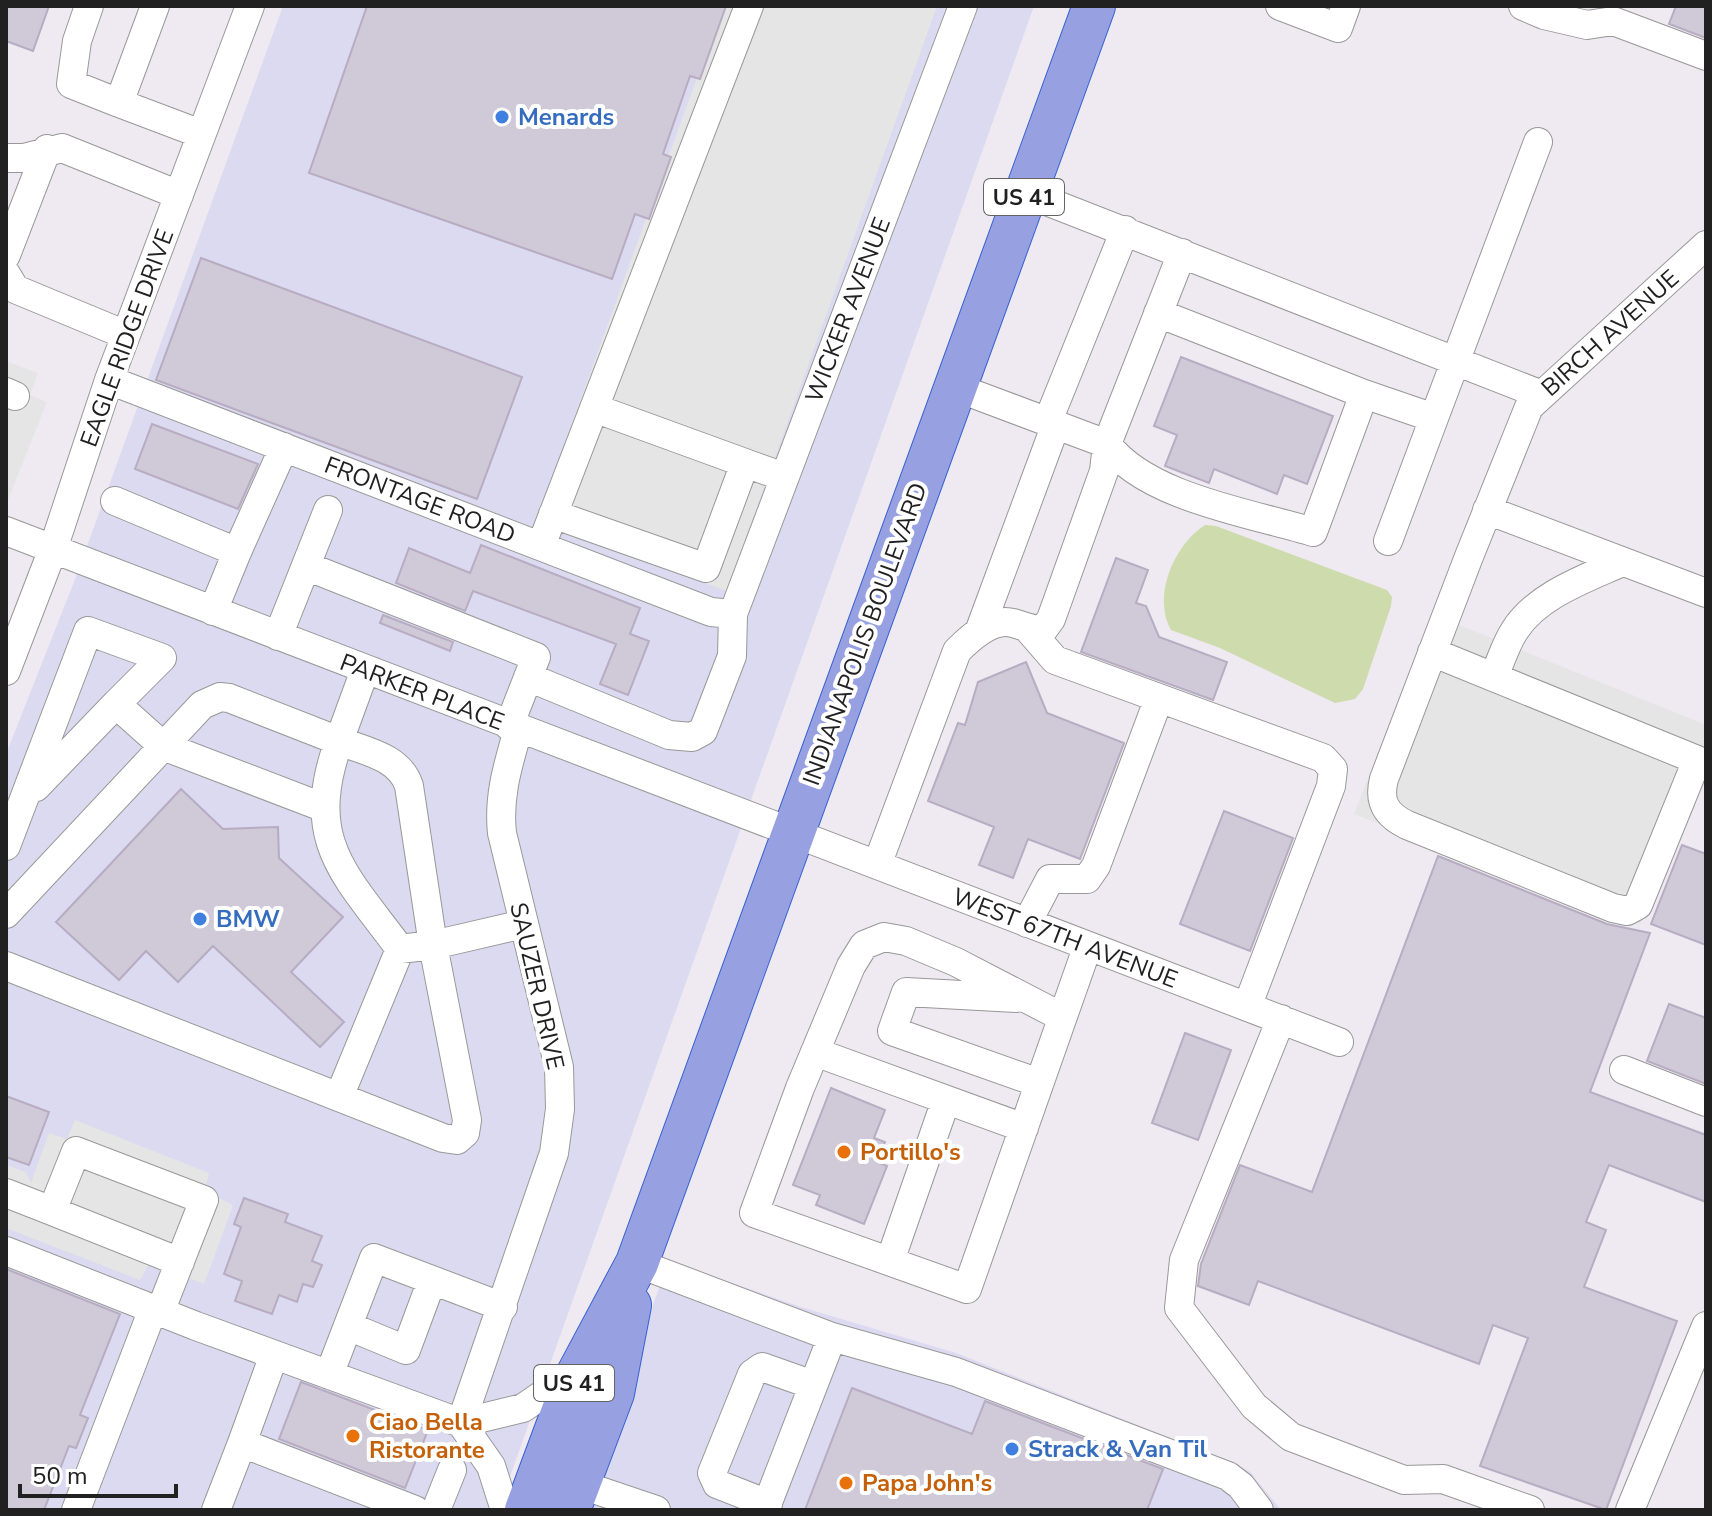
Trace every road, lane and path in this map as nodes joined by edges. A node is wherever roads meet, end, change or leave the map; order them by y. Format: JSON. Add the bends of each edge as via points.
{"nodes":[{"id":1,"x":89,"y":6,"type":"edge"},
{"id":2,"x":155,"y":6,"type":"edge"},
{"id":3,"x":250,"y":6,"type":"edge"},
{"id":4,"x":749,"y":6,"type":"edge"},
{"id":5,"x":963,"y":6,"type":"edge"},
{"id":6,"x":1094,"y":6,"type":"edge"},
{"id":7,"x":1280,"y":6,"type":"edge"},
{"id":8,"x":1346,"y":6,"type":"edge"},
{"id":9,"x":1523,"y":6,"type":"edge"},
{"id":10,"x":1706,"y":56,"type":"edge"},
{"id":11,"x":119,"y":103,"type":"junction"},
{"id":12,"x":201,"y":134,"type":"junction"},
{"id":13,"x":1538,"y":142,"type":"dead end"},
{"id":14,"x":47,"y":149,"type":"junction"},
{"id":15,"x":6,"y":158,"type":"edge"},
{"id":16,"x":1026,"y":193,"type":"junction"},
{"id":17,"x":179,"y":195,"type":"junction"},
{"id":18,"x":1125,"y":230,"type":"junction"},
{"id":19,"x":1706,"y":245,"type":"edge"},
{"id":20,"x":1182,"y":253,"type":"junction"},
{"id":21,"x":6,"y":255,"type":"edge"},
{"id":22,"x":6,"y":274,"type":"edge"},
{"id":23,"x":1158,"y":313,"type":"junction"},
{"id":24,"x":126,"y":335,"type":"junction"},
{"id":25,"x":1457,"y":362,"type":"junction"},
{"id":26,"x":109,"y":380,"type":"junction"},
{"id":27,"x":955,"y":387,"type":"junction"},
{"id":28,"x":1364,"y":394,"type":"junction"},
{"id":29,"x":1542,"y":395,"type":"junction"},
{"id":30,"x":594,"y":408,"type":"junction"},
{"id":31,"x":1434,"y":418,"type":"junction"},
{"id":32,"x":1052,"y":423,"type":"junction"},
{"id":33,"x":1107,"y":444,"type":"junction"},
{"id":34,"x":284,"y":447,"type":"junction"},
{"id":35,"x":745,"y":463,"type":"junction"},
{"id":36,"x":784,"y":477,"type":"junction"},
{"id":37,"x":115,"y":501,"type":"dead end"},
{"id":38,"x":328,"y":510,"type":"dead end"},
{"id":39,"x":1487,"y":510,"type":"junction"},
{"id":40,"x":553,"y":514,"type":"junction"},
{"id":41,"x":6,"y":531,"type":"edge"},
{"id":42,"x":1388,"y":541,"type":"dead end"},
{"id":43,"x":541,"y":546,"type":"junction"},
{"id":44,"x":53,"y":549,"type":"junction"},
{"id":45,"x":237,"y":552,"type":"junction"},
{"id":46,"x":1622,"y":562,"type":"junction"},
{"id":47,"x":306,"y":566,"type":"junction"},
{"id":48,"x":1706,"y":593,"type":"edge"},
{"id":49,"x":213,"y":611,"type":"junction"},
{"id":50,"x":733,"y":614,"type":"junction"},
{"id":51,"x":1029,"y":630,"type":"junction"},
{"id":52,"x":979,"y":632,"type":"junction"},
{"id":53,"x":278,"y":636,"type":"junction"},
{"id":54,"x":1432,"y":652,"type":"junction"},
{"id":55,"x":532,"y":667,"type":"junction"},
{"id":56,"x":365,"y":670,"type":"junction"},
{"id":57,"x":6,"y":671,"type":"edge"},
{"id":58,"x":1494,"y":676,"type":"junction"},
{"id":59,"x":1159,"y":698,"type":"junction"},
{"id":60,"x":116,"y":704,"type":"junction"},
{"id":61,"x":514,"y":728,"type":"junction"},
{"id":62,"x":339,"y":741,"type":"junction"},
{"id":63,"x":163,"y":746,"type":"junction"},
{"id":64,"x":1702,"y":762,"type":"edge"},
{"id":65,"x":27,"y":795,"type":"junction"},
{"id":66,"x":325,"y":808,"type":"junction"},
{"id":67,"x":792,"y":833,"type":"junction"},
{"id":68,"x":6,"y":846,"type":"edge"},
{"id":69,"x":877,"y":865,"type":"junction"},
{"id":70,"x":6,"y":914,"type":"edge"},
{"id":71,"x":1027,"y":923,"type":"junction"},
{"id":72,"x":524,"y":924,"type":"junction"},
{"id":73,"x":433,"y":945,"type":"junction"},
{"id":74,"x":1087,"y":948,"type":"junction"},
{"id":75,"x":400,"y":949,"type":"junction"},
{"id":76,"x":6,"y":966,"type":"edge"},
{"id":77,"x":1021,"y":998,"type":"junction"},
{"id":78,"x":1247,"y":1007,"type":"junction"},
{"id":79,"x":1062,"y":1017,"type":"junction"},
{"id":80,"x":1281,"y":1019,"type":"junction"},
{"id":81,"x":1339,"y":1042,"type":"dead end"},
{"id":82,"x":815,"y":1052,"type":"junction"},
{"id":83,"x":1624,"y":1070,"type":"dead end"},
{"id":84,"x":1039,"y":1083,"type":"junction"},
{"id":85,"x":339,"y":1097,"type":"junction"},
{"id":86,"x":946,"y":1100,"type":"junction"},
{"id":87,"x":1706,"y":1102,"type":"edge"},
{"id":88,"x":1024,"y":1128,"type":"junction"},
{"id":89,"x":6,"y":1193,"type":"edge"},
{"id":90,"x":52,"y":1211,"type":"junction"},
{"id":91,"x":6,"y":1251,"type":"edge"},
{"id":92,"x":890,"y":1261,"type":"junction"},
{"id":93,"x":180,"y":1262,"type":"junction"},
{"id":94,"x":637,"y":1263,"type":"junction"},
{"id":95,"x":432,"y":1280,"type":"junction"},
{"id":96,"x":503,"y":1307,"type":"junction"},
{"id":97,"x":156,"y":1310,"type":"junction"},
{"id":98,"x":348,"y":1326,"type":"junction"},
{"id":99,"x":1706,"y":1326,"type":"edge"},
{"id":100,"x":832,"y":1337,"type":"junction"},
{"id":101,"x":274,"y":1355,"type":"junction"},
{"id":102,"x":329,"y":1375,"type":"junction"},
{"id":103,"x":574,"y":1381,"type":"junction"},
{"id":104,"x":813,"y":1385,"type":"junction"},
{"id":105,"x":461,"y":1423,"type":"junction"},
{"id":106,"x":242,"y":1443,"type":"junction"},
{"id":107,"x":452,"y":1470,"type":"dead end"},
{"id":108,"x":574,"y":1497,"type":"edge"},
{"id":109,"x":766,"y":1507,"type":"edge"},
{"id":110,"x":643,"y":1508,"type":"edge"},
{"id":111,"x":76,"y":1510,"type":"edge"},
{"id":112,"x":216,"y":1510,"type":"edge"},
{"id":113,"x":415,"y":1510,"type":"edge"},
{"id":114,"x":436,"y":1510,"type":"edge"},
{"id":115,"x":505,"y":1510,"type":"edge"},
{"id":116,"x":526,"y":1510,"type":"edge"},
{"id":117,"x":1259,"y":1510,"type":"edge"},
{"id":118,"x":1530,"y":1510,"type":"edge"},
{"id":119,"x":1630,"y":1510,"type":"edge"}],
"edges":[{"from":1,"to":11,"type":"street","via":[[71,84]]},
{"from":2,"to":11,"type":"street"},
{"from":3,"to":12,"type":"street","name":"EAGLE RIDGE DRIVE"},
{"from":4,"to":30,"type":"street"},
{"from":5,"to":36,"type":"street","name":"WICKER AVENUE"},
{"from":6,"to":16,"type":"highway","name":"INDIANAPOLIS BOULEVARD","number":"US 41"},
{"from":7,"to":8,"type":"street","via":[[1338,28]]},
{"from":9,"to":10,"type":"street","via":[[1587,25],[1613,21]]},
{"from":11,"to":12,"type":"street"},
{"from":12,"to":17,"type":"street","name":"EAGLE RIDGE DRIVE"},
{"from":13,"to":25,"type":"street"},
{"from":14,"to":15,"type":"street"},
{"from":14,"to":17,"type":"street","via":[[62,148]]},
{"from":14,"to":21,"type":"street"},
{"from":16,"to":18,"type":"street"},
{"from":16,"to":27,"type":"highway","name":"INDIANAPOLIS BOULEVARD","number":"US 41"},
{"from":17,"to":24,"type":"street","name":"EAGLE RIDGE DRIVE"},
{"from":18,"to":20,"type":"street"},
{"from":18,"to":32,"type":"street"},
{"from":19,"to":29,"type":"street","name":"BIRCH AVENUE"},
{"from":20,"to":23,"type":"street"},
{"from":20,"to":25,"type":"street"},
{"from":22,"to":24,"type":"street","via":[[15,289]]},
{"from":23,"to":28,"type":"street"},
{"from":23,"to":33,"type":"street"},
{"from":24,"to":26,"type":"street","name":"EAGLE RIDGE DRIVE"},
{"from":25,"to":29,"type":"street"},
{"from":25,"to":31,"type":"street"},
{"from":26,"to":34,"type":"street","name":"FRONTAGE ROAD"},
{"from":26,"to":44,"type":"street","name":"EAGLE RIDGE DRIVE"},
{"from":27,"to":32,"type":"street"},
{"from":27,"to":67,"type":"highway","name":"INDIANAPOLIS BOULEVARD","number":"US 41"},
{"from":28,"to":31,"type":"street"},
{"from":28,"to":33,"type":"street","via":[[1313,532],[1157,485],[1121,463]]},
{"from":29,"to":39,"type":"street","name":"BIRCH AVENUE","via":[[1529,407]]},
{"from":30,"to":35,"type":"street"},
{"from":30,"to":40,"type":"street"},
{"from":31,"to":42,"type":"street"},
{"from":32,"to":33,"type":"street"},
{"from":32,"to":52,"type":"street"},
{"from":33,"to":51,"type":"street","via":[[1104,471],[1051,619],[1043,630]]},
{"from":34,"to":43,"type":"street","name":"FRONTAGE ROAD"},
{"from":34,"to":45,"type":"street"},
{"from":35,"to":36,"type":"street"},
{"from":35,"to":40,"type":"street","via":[[706,568]]},
{"from":36,"to":50,"type":"street","name":"WICKER AVENUE"},
{"from":37,"to":45,"type":"street"},
{"from":38,"to":47,"type":"street"},
{"from":39,"to":46,"type":"street"},
{"from":39,"to":54,"type":"street","name":"BIRCH AVENUE"},
{"from":40,"to":43,"type":"street"},
{"from":41,"to":44,"type":"street","name":"PARKER PLACE"},
{"from":43,"to":50,"type":"street","name":"FRONTAGE ROAD","via":[[711,612]]},
{"from":44,"to":49,"type":"street","name":"PARKER PLACE"},
{"from":44,"to":57,"type":"street","name":"EAGLE RIDGE DRIVE"},
{"from":45,"to":49,"type":"street"},
{"from":46,"to":48,"type":"street"},
{"from":46,"to":58,"type":"street","via":[[1564,589],[1533,611],[1515,628]]},
{"from":47,"to":53,"type":"street"},
{"from":47,"to":55,"type":"street"},
{"from":49,"to":53,"type":"street","name":"PARKER PLACE"},
{"from":50,"to":55,"type":"street","name":"WICKER AVENUE","via":[[732,656],[711,715],[703,731],[692,737],[669,735]]},
{"from":51,"to":52,"type":"street","via":[[1009,621]]},
{"from":51,"to":59,"type":"street","via":[[1055,660]]},
{"from":52,"to":69,"type":"street","via":[[957,651]]},
{"from":53,"to":56,"type":"street","name":"PARKER PLACE"},
{"from":54,"to":58,"type":"street"},
{"from":54,"to":64,"type":"street","name":"BIRCH AVENUE","via":[[1381,792],[1384,808],[1407,825],[1627,911],[1638,905]]},
{"from":55,"to":61,"type":"street","name":"SAUZER DRIVE"},
{"from":56,"to":61,"type":"street","name":"PARKER PLACE"},
{"from":56,"to":62,"type":"street"},
{"from":58,"to":64,"type":"street"},
{"from":59,"to":71,"type":"street","via":[[1096,866],[1087,879],[1050,879]]},
{"from":59,"to":78,"type":"street","via":[[1323,758],[1333,769]]},
{"from":60,"to":63,"type":"street"},
{"from":60,"to":65,"type":"street"},
{"from":60,"to":65,"type":"street","via":[[162,658],[88,631]]},
{"from":61,"to":67,"type":"street","name":"PARKER PLACE"},
{"from":61,"to":72,"type":"street","name":"SAUZER DRIVE","via":[[499,809]]},
{"from":62,"to":63,"type":"street","via":[[220,697],[202,705]]},
{"from":62,"to":66,"type":"street","via":[[329,768]]},
{"from":62,"to":73,"type":"street","via":[[405,773]]},
{"from":63,"to":66,"type":"street"},
{"from":63,"to":70,"type":"street"},
{"from":65,"to":68,"type":"street"},
{"from":66,"to":75,"type":"street","via":[[328,844],[336,862]]},
{"from":67,"to":69,"type":"street","name":"WEST 67TH AVENUE"},
{"from":67,"to":94,"type":"highway","name":"INDIANAPOLIS BOULEVARD","number":"US 41"},
{"from":69,"to":71,"type":"street","name":"WEST 67TH AVENUE"},
{"from":71,"to":74,"type":"street","name":"WEST 67TH AVENUE"},
{"from":72,"to":73,"type":"street"},
{"from":72,"to":96,"type":"street","name":"SAUZER DRIVE","via":[[559,1067],[560,1109],[554,1153]]},
{"from":73,"to":75,"type":"street"},
{"from":73,"to":85,"type":"street","via":[[467,1120],[465,1133],[457,1140],[443,1138]]},
{"from":74,"to":78,"type":"street","name":"WEST 67TH AVENUE"},
{"from":74,"to":79,"type":"street"},
{"from":75,"to":85,"type":"street"},
{"from":76,"to":85,"type":"street"},
{"from":77,"to":79,"type":"street"},
{"from":77,"to":82,"type":"street","via":[[956,962],[884,937],[864,945],[851,966]]},
{"from":77,"to":84,"type":"street","via":[[906,992],[892,1031]]},
{"from":78,"to":80,"type":"street","name":"WEST 67TH AVENUE"},
{"from":79,"to":84,"type":"street"},
{"from":80,"to":81,"type":"street","name":"WEST 67TH AVENUE"},
{"from":80,"to":118,"type":"street","via":[[1184,1260],[1179,1308],[1254,1406],[1291,1437],[1404,1480],[1443,1479]]},
{"from":82,"to":86,"type":"street"},
{"from":82,"to":92,"type":"street","via":[[754,1213]]},
{"from":83,"to":87,"type":"street"},
{"from":84,"to":88,"type":"street"},
{"from":86,"to":88,"type":"street"},
{"from":86,"to":92,"type":"street"},
{"from":88,"to":92,"type":"street","via":[[967,1289]]},
{"from":89,"to":90,"type":"street"},
{"from":90,"to":93,"type":"street"},
{"from":90,"to":93,"type":"street","via":[[76,1151],[204,1200]]},
{"from":91,"to":97,"type":"street"},
{"from":93,"to":97,"type":"street"},
{"from":94,"to":100,"type":"street"},
{"from":94,"to":103,"type":"highway","name":"INDIANAPOLIS BOULEVARD","number":"US 41"},
{"from":94,"to":108,"type":"highway","name":"INDIANAPOLIS BOULEVARD","number":"US 41","via":[[613,1393]]},
{"from":95,"to":96,"type":"street"},
{"from":95,"to":98,"type":"street","via":[[374,1258]]},
{"from":95,"to":98,"type":"street","via":[[406,1350]]},
{"from":96,"to":105,"type":"street","name":"SAUZER DRIVE"},
{"from":97,"to":101,"type":"street"},
{"from":97,"to":111,"type":"street"},
{"from":98,"to":102,"type":"street"},
{"from":99,"to":119,"type":"street"},
{"from":100,"to":104,"type":"street"},
{"from":100,"to":117,"type":"street","via":[[956,1372],[1228,1476]]},
{"from":101,"to":102,"type":"street"},
{"from":101,"to":106,"type":"street"},
{"from":102,"to":105,"type":"street"},
{"from":103,"to":105,"type":"street","via":[[552,1388],[523,1408]]},
{"from":103,"to":116,"type":"highway","name":"INDIANAPOLIS BOULEVARD","number":"US 41"},
{"from":104,"to":109,"type":"street"},
{"from":104,"to":109,"type":"street","via":[[762,1367],[752,1374],[712,1473],[717,1484]]},
{"from":105,"to":115,"type":"street","via":[[491,1466]]},
{"from":106,"to":112,"type":"street"},
{"from":106,"to":113,"type":"street"},
{"from":107,"to":114,"type":"street"},
{"from":108,"to":110,"type":"street"}]}
